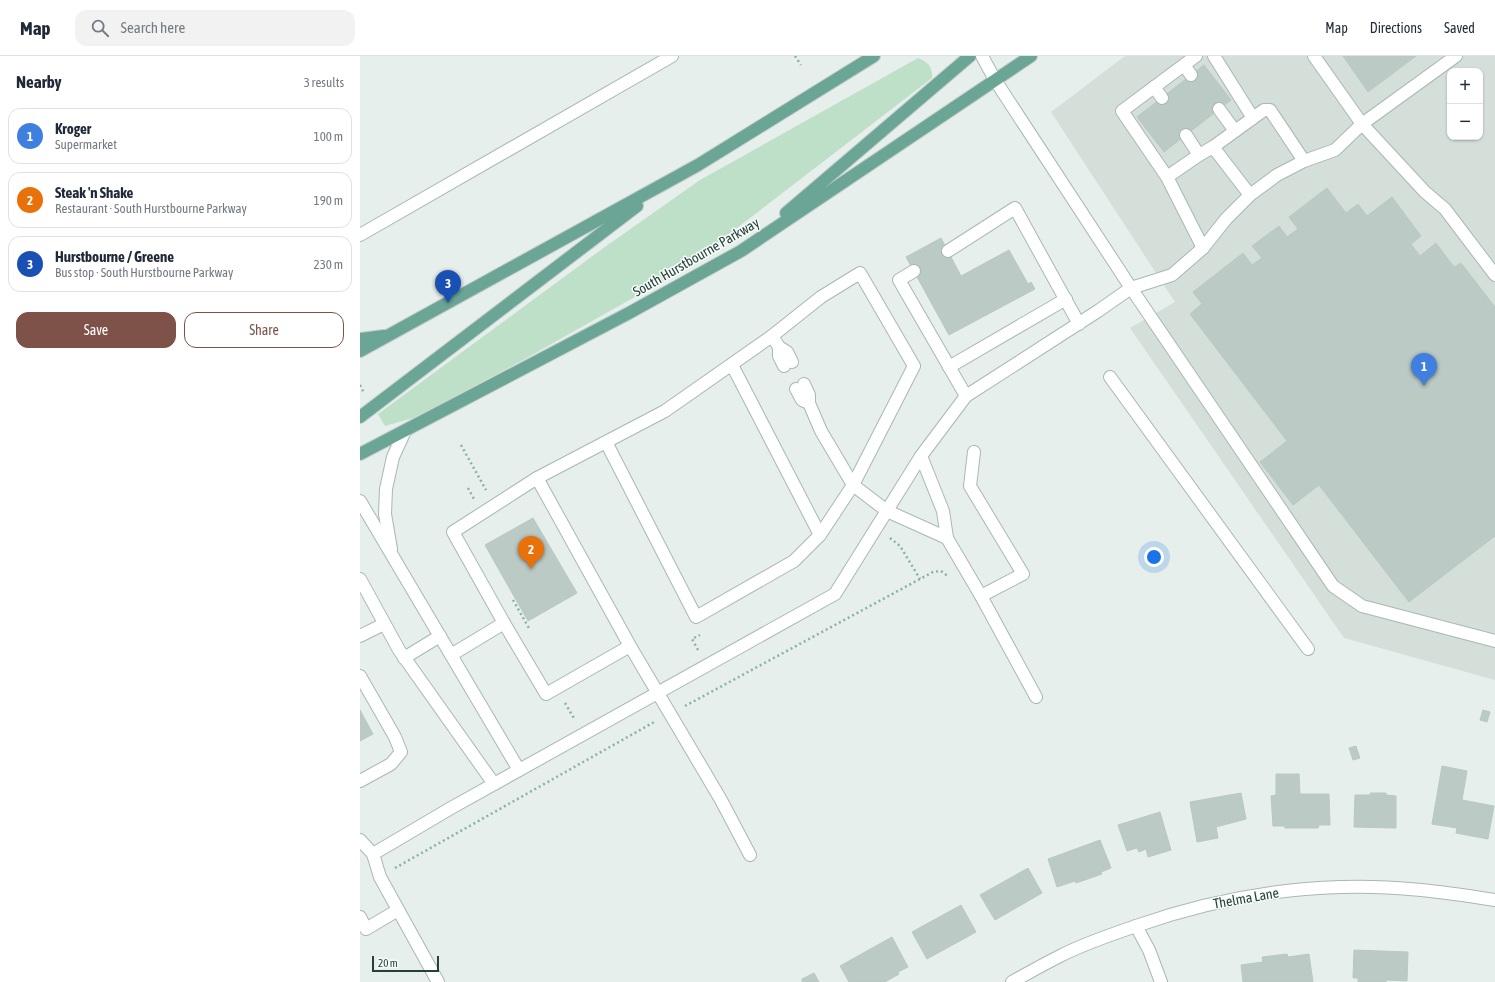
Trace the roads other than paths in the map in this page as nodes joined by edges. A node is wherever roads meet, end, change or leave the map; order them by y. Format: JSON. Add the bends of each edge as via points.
{"nodes":[{"id":1,"x":672,"y":56,"type":"edge"},
{"id":2,"x":874,"y":56,"type":"edge"},
{"id":3,"x":970,"y":56,"type":"edge"},
{"id":4,"x":982,"y":56,"type":"edge"},
{"id":5,"x":1031,"y":56,"type":"edge"},
{"id":6,"x":1196,"y":56,"type":"edge"},
{"id":7,"x":1214,"y":56,"type":"edge"},
{"id":8,"x":1314,"y":56,"type":"edge"},
{"id":9,"x":1456,"y":56,"type":"edge"},
{"id":10,"x":1184,"y":65,"type":"junction"},
{"id":11,"x":1191,"y":75,"type":"dead end"},
{"id":12,"x":995,"y":80,"type":"junction"},
{"id":13,"x":1154,"y":87,"type":"junction"},
{"id":14,"x":1162,"y":98,"type":"dead end"},
{"id":15,"x":1219,"y":109,"type":"dead end"},
{"id":16,"x":1253,"y":118,"type":"junction"},
{"id":17,"x":1362,"y":124,"type":"junction"},
{"id":18,"x":1234,"y":131,"type":"junction"},
{"id":19,"x":1186,"y":135,"type":"dead end"},
{"id":20,"x":1213,"y":147,"type":"junction"},
{"id":21,"x":1199,"y":155,"type":"junction"},
{"id":22,"x":1304,"y":161,"type":"junction"},
{"id":23,"x":1168,"y":177,"type":"junction"},
{"id":24,"x":670,"y":181,"type":"junction"},
{"id":25,"x":1250,"y":195,"type":"junction"},
{"id":26,"x":360,"y":235,"type":"edge"},
{"id":27,"x":1204,"y":248,"type":"junction"},
{"id":28,"x":948,"y":250,"type":"dead end"},
{"id":29,"x":741,"y":251,"type":"junction"},
{"id":30,"x":914,"y":271,"type":"dead end"},
{"id":31,"x":1495,"y":275,"type":"edge"},
{"id":32,"x":1131,"y":288,"type":"junction"},
{"id":33,"x":1066,"y":299,"type":"junction"},
{"id":34,"x":1079,"y":324,"type":"junction"},
{"id":35,"x":389,"y":336,"type":"junction"},
{"id":36,"x":772,"y":336,"type":"junction"},
{"id":37,"x":360,"y":339,"type":"edge"},
{"id":38,"x":360,"y":351,"type":"edge"},
{"id":39,"x":788,"y":364,"type":"dead end"},
{"id":40,"x":732,"y":365,"type":"junction"},
{"id":41,"x":949,"y":367,"type":"junction"},
{"id":42,"x":1110,"y":377,"type":"dead end"},
{"id":43,"x":800,"y":387,"type":"dead end"},
{"id":44,"x":966,"y":396,"type":"junction"},
{"id":45,"x":360,"y":417,"type":"edge"},
{"id":46,"x":405,"y":431,"type":"junction"},
{"id":47,"x":606,"y":442,"type":"junction"},
{"id":48,"x":974,"y":452,"type":"dead end"},
{"id":49,"x":360,"y":454,"type":"edge"},
{"id":50,"x":921,"y":456,"type":"junction"},
{"id":51,"x":537,"y":478,"type":"junction"},
{"id":52,"x":853,"y":485,"type":"junction"},
{"id":53,"x":360,"y":501,"type":"edge"},
{"id":54,"x":887,"y":511,"type":"junction"},
{"id":55,"x":820,"y":535,"type":"junction"},
{"id":56,"x":947,"y":538,"type":"junction"},
{"id":57,"x":392,"y":556,"type":"junction"},
{"id":58,"x":360,"y":579,"type":"edge"},
{"id":59,"x":981,"y":596,"type":"junction"},
{"id":60,"x":504,"y":623,"type":"junction"},
{"id":61,"x":384,"y":624,"type":"junction"},
{"id":62,"x":360,"y":636,"type":"edge"},
{"id":63,"x":440,"y":636,"type":"junction"},
{"id":64,"x":1495,"y":641,"type":"edge"},
{"id":65,"x":630,"y":646,"type":"junction"},
{"id":66,"x":1308,"y":649,"type":"dead end"},
{"id":67,"x":451,"y":655,"type":"junction"},
{"id":68,"x":404,"y":658,"type":"junction"},
{"id":69,"x":360,"y":676,"type":"edge"},
{"id":70,"x":657,"y":693,"type":"junction"},
{"id":71,"x":1036,"y":698,"type":"dead end"},
{"id":72,"x":519,"y":770,"type":"junction"},
{"id":73,"x":360,"y":781,"type":"edge"},
{"id":74,"x":494,"y":784,"type":"junction"},
{"id":75,"x":360,"y":840,"type":"edge"},
{"id":76,"x":373,"y":854,"type":"junction"},
{"id":77,"x":750,"y":855,"type":"dead end"},
{"id":78,"x":1495,"y":900,"type":"edge"},
{"id":79,"x":398,"y":910,"type":"junction"},
{"id":80,"x":360,"y":918,"type":"edge"},
{"id":81,"x":1136,"y":926,"type":"junction"},
{"id":82,"x":438,"y":982,"type":"edge"},
{"id":83,"x":1012,"y":982,"type":"edge"},
{"id":84,"x":1161,"y":982,"type":"edge"}],
"edges":[{"from":1,"to":26,"type":"street"},
{"from":2,"to":24,"type":"main road"},
{"from":3,"to":29,"type":"main road"},
{"from":4,"to":12,"type":"street"},
{"from":5,"to":12,"type":"main road","name":"South Hurstbourne Parkway"},
{"from":6,"to":10,"type":"street"},
{"from":7,"to":16,"type":"street"},
{"from":8,"to":17,"type":"street"},
{"from":9,"to":17,"type":"street"},
{"from":10,"to":11,"type":"street"},
{"from":10,"to":13,"type":"street"},
{"from":12,"to":29,"type":"main road","name":"South Hurstbourne Parkway"},
{"from":12,"to":32,"type":"street"},
{"from":13,"to":14,"type":"street"},
{"from":13,"to":23,"type":"street","via":[[1122,111]]},
{"from":15,"to":18,"type":"street"},
{"from":16,"to":18,"type":"street"},
{"from":16,"to":22,"type":"street","via":[[1264,110],[1270,110]]},
{"from":17,"to":22,"type":"street","via":[[1334,150]]},
{"from":17,"to":31,"type":"street","via":[[1425,192],[1445,209]]},
{"from":18,"to":20,"type":"street"},
{"from":19,"to":21,"type":"street"},
{"from":20,"to":21,"type":"street"},
{"from":20,"to":25,"type":"street"},
{"from":21,"to":23,"type":"street"},
{"from":22,"to":25,"type":"street","via":[[1278,175]]},
{"from":23,"to":27,"type":"street"},
{"from":24,"to":35,"type":"main road"},
{"from":24,"to":45,"type":"main road"},
{"from":25,"to":27,"type":"street","via":[[1226,219]]},
{"from":27,"to":32,"type":"street","via":[[1172,275]]},
{"from":28,"to":33,"type":"street","via":[[1015,208]]},
{"from":29,"to":46,"type":"main road","name":"South Hurstbourne Parkway"},
{"from":30,"to":41,"type":"street","via":[[898,280]]},
{"from":32,"to":34,"type":"street"},
{"from":32,"to":64,"type":"street","via":[[1332,586],[1362,606]]},
{"from":33,"to":34,"type":"street"},
{"from":33,"to":41,"type":"street"},
{"from":34,"to":44,"type":"street"},
{"from":35,"to":37,"type":"main road"},
{"from":35,"to":38,"type":"main road"},
{"from":36,"to":39,"type":"street","via":[[779,347],[787,352]]},
{"from":36,"to":40,"type":"street"},
{"from":36,"to":52,"type":"street","via":[[821,297],[860,273],[914,366]]},
{"from":40,"to":47,"type":"street","via":[[665,411]]},
{"from":40,"to":55,"type":"street"},
{"from":41,"to":44,"type":"street"},
{"from":42,"to":66,"type":"street"},
{"from":43,"to":52,"type":"street","via":[[809,395],[809,403],[821,431]]},
{"from":44,"to":50,"type":"street"},
{"from":46,"to":49,"type":"main road","name":"South Hurstbourne Parkway"},
{"from":46,"to":57,"type":"street","via":[[392,457],[386,489],[385,514]]},
{"from":47,"to":51,"type":"street"},
{"from":47,"to":55,"type":"street","via":[[696,617],[794,561]]},
{"from":48,"to":59,"type":"street","via":[[970,486],[1023,574]]},
{"from":50,"to":54,"type":"street"},
{"from":50,"to":56,"type":"street","via":[[943,511]]},
{"from":51,"to":60,"type":"street","via":[[453,532]]},
{"from":51,"to":65,"type":"street"},
{"from":52,"to":54,"type":"street"},
{"from":52,"to":55,"type":"street"},
{"from":53,"to":57,"type":"street"},
{"from":54,"to":56,"type":"street"},
{"from":54,"to":70,"type":"street","via":[[836,594]]},
{"from":56,"to":59,"type":"street"},
{"from":57,"to":63,"type":"street"},
{"from":58,"to":61,"type":"street"},
{"from":59,"to":71,"type":"street"},
{"from":60,"to":65,"type":"street","via":[[546,694]]},
{"from":60,"to":67,"type":"street"},
{"from":61,"to":62,"type":"street"},
{"from":61,"to":68,"type":"street"},
{"from":63,"to":67,"type":"street"},
{"from":63,"to":68,"type":"street"},
{"from":65,"to":70,"type":"street"},
{"from":67,"to":72,"type":"street"},
{"from":68,"to":74,"type":"street"},
{"from":69,"to":73,"type":"street","via":[[401,752],[391,764]]},
{"from":70,"to":72,"type":"street"},
{"from":70,"to":77,"type":"street","via":[[721,800]]},
{"from":72,"to":74,"type":"street"},
{"from":74,"to":76,"type":"street"},
{"from":75,"to":76,"type":"street"},
{"from":76,"to":79,"type":"street","via":[[380,877]]},
{"from":78,"to":81,"type":"street","name":"Thelma Lane","via":[[1406,889],[1341,887],[1273,892],[1212,903]]},
{"from":79,"to":80,"type":"street","via":[[366,929]]},
{"from":79,"to":82,"type":"street"},
{"from":81,"to":83,"type":"street","name":"Thelma Lane","via":[[1061,955]]},
{"from":81,"to":84,"type":"street","via":[[1149,950]]}]}
